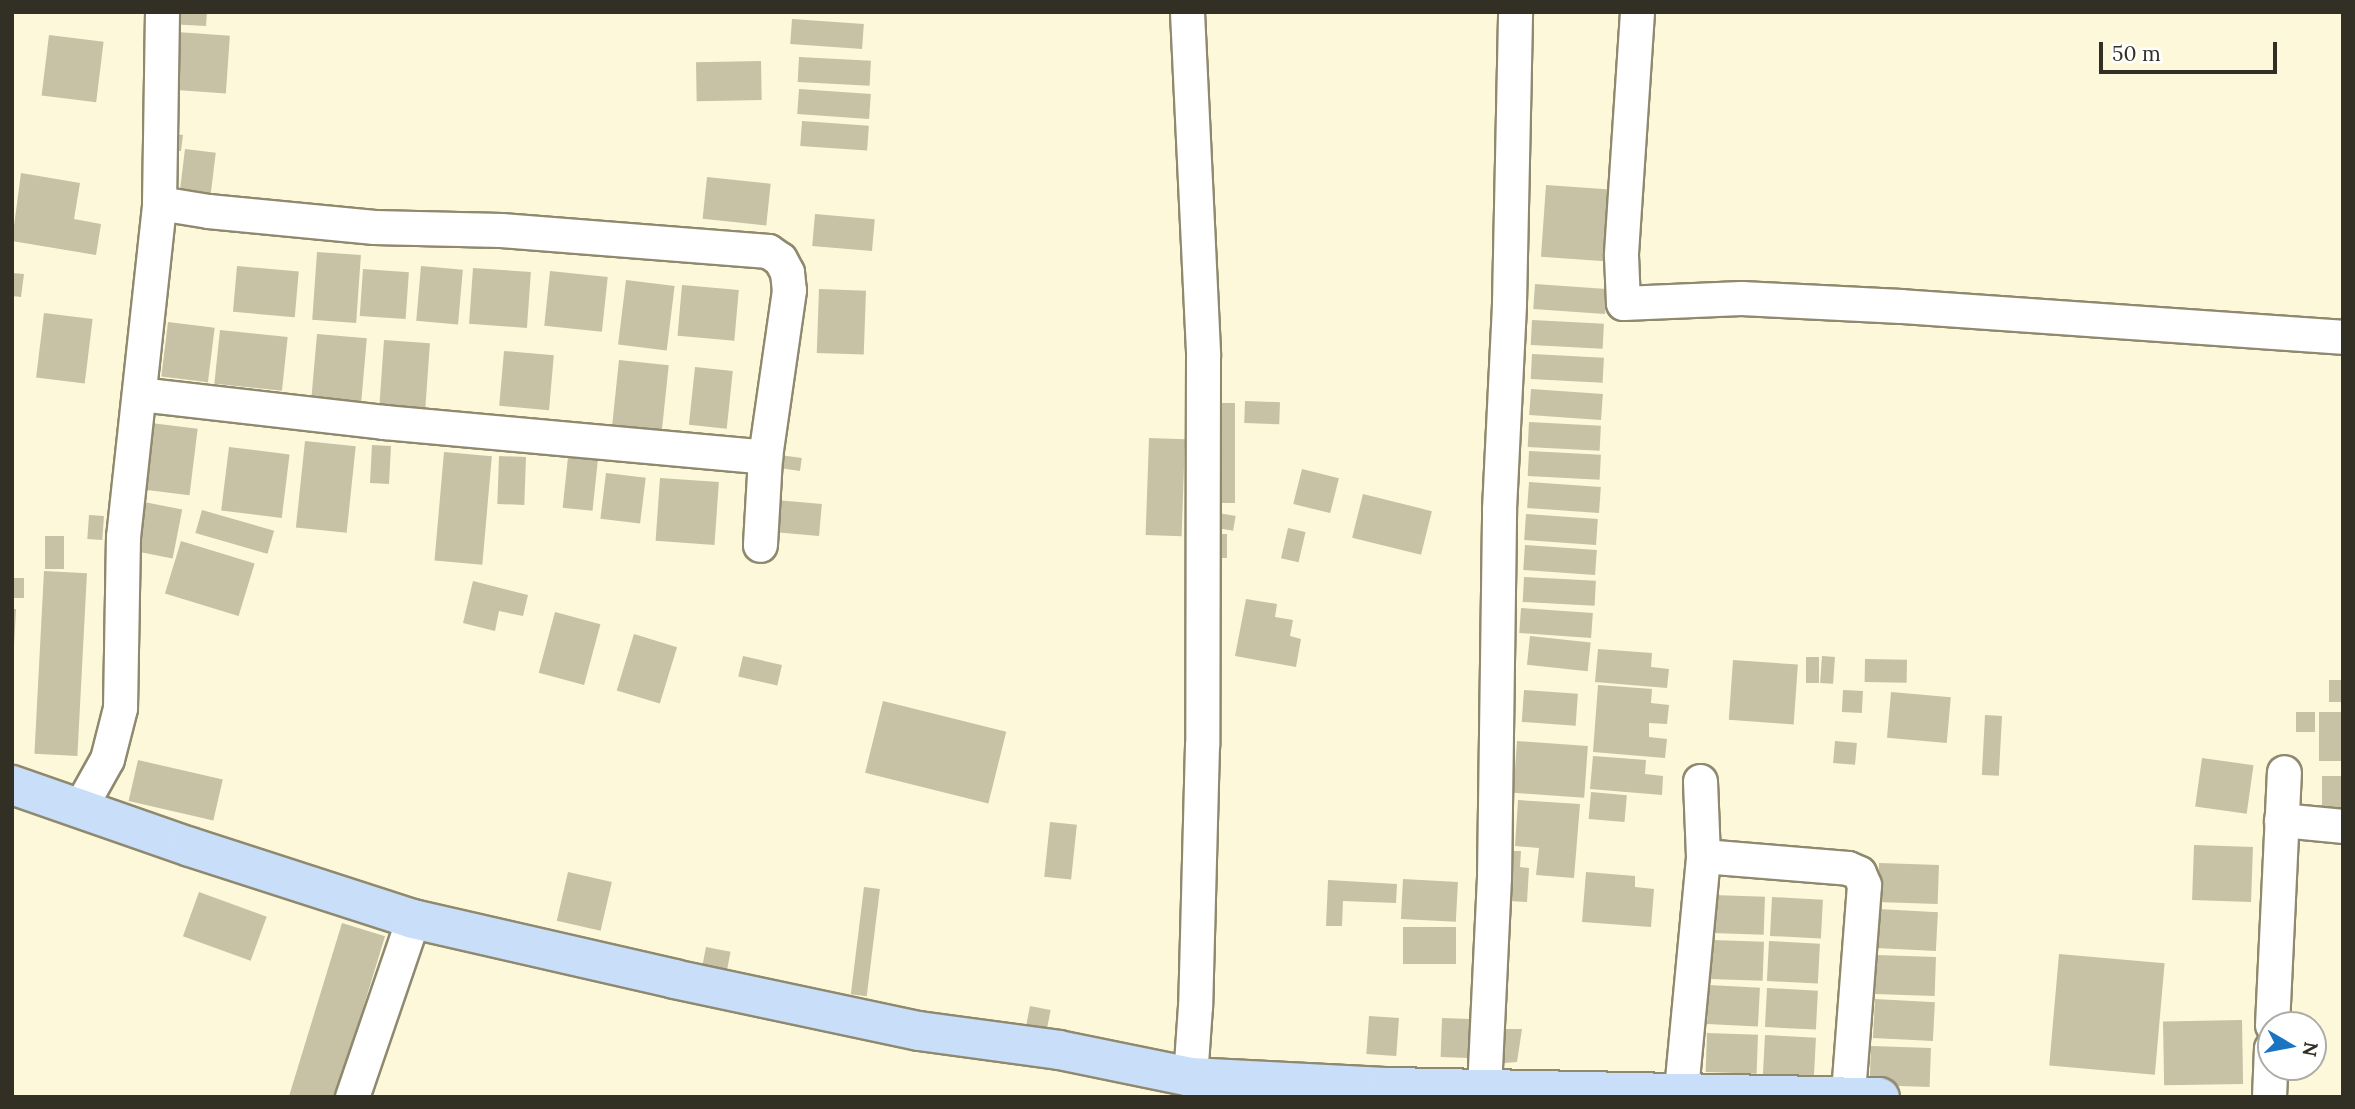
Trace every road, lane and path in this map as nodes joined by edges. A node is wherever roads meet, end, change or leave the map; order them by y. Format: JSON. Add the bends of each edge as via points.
{"nodes":[{"id":1,"x":162,"y":12,"type":"edge"},
{"id":2,"x":1187,"y":12,"type":"edge"},
{"id":3,"x":1515,"y":12,"type":"edge"},
{"id":4,"x":1637,"y":12,"type":"edge"},
{"id":5,"x":159,"y":203,"type":"junction"},
{"id":6,"x":2343,"y":337,"type":"edge"},
{"id":7,"x":139,"y":394,"type":"junction"},
{"id":8,"x":765,"y":457,"type":"junction"},
{"id":9,"x":760,"y":545,"type":"dead end"},
{"id":10,"x":2284,"y":772,"type":"dead end"},
{"id":11,"x":1700,"y":781,"type":"dead end"},
{"id":12,"x":12,"y":785,"type":"edge"},
{"id":13,"x":79,"y":809,"type":"junction"},
{"id":14,"x":2281,"y":821,"type":"junction"},
{"id":15,"x":2343,"y":825,"type":"edge"},
{"id":16,"x":1703,"y":856,"type":"junction"},
{"id":17,"x":413,"y":919,"type":"junction"},
{"id":18,"x":2273,"y":1011,"type":"edge"},
{"id":19,"x":1190,"y":1077,"type":"junction"},
{"id":20,"x":1509,"y":1091,"type":"edge"},
{"id":21,"x":1389,"y":1092,"type":"edge"},
{"id":22,"x":1691,"y":1094,"type":"edge"},
{"id":23,"x":1864,"y":1096,"type":"edge"},
{"id":24,"x":352,"y":1097,"type":"edge"}],
"edges":[{"from":1,"to":5,"type":"street"},
{"from":2,"to":19,"type":"street","via":[[1203,356],[1202,745]]},
{"from":3,"to":20,"type":"street","via":[[1499,509],[1494,877]]},
{"from":4,"to":6,"type":"street","via":[[1623,303],[1741,298]]},
{"from":5,"to":7,"type":"street"},
{"from":5,"to":8,"type":"street","via":[[374,227],[501,230],[768,251],[788,272],[789,290]]},
{"from":7,"to":8,"type":"street","via":[[397,424]]},
{"from":7,"to":13,"type":"street","via":[[123,537],[120,708],[107,760]]},
{"from":8,"to":9,"type":"street"},
{"from":10,"to":14,"type":"street"},
{"from":11,"to":16,"type":"street"},
{"from":12,"to":13,"type":"main road"},
{"from":13,"to":17,"type":"main road"},
{"from":14,"to":15,"type":"street"},
{"from":14,"to":18,"type":"street"},
{"from":16,"to":22,"type":"street"},
{"from":16,"to":23,"type":"street","via":[[1859,873],[1864,885]]},
{"from":17,"to":19,"type":"main road","via":[[919,1031],[1059,1050]]},
{"from":17,"to":24,"type":"street"},
{"from":19,"to":21,"type":"main road"},
{"from":20,"to":21,"type":"main road"},
{"from":20,"to":22,"type":"main road"},
{"from":22,"to":23,"type":"main road"}]}
